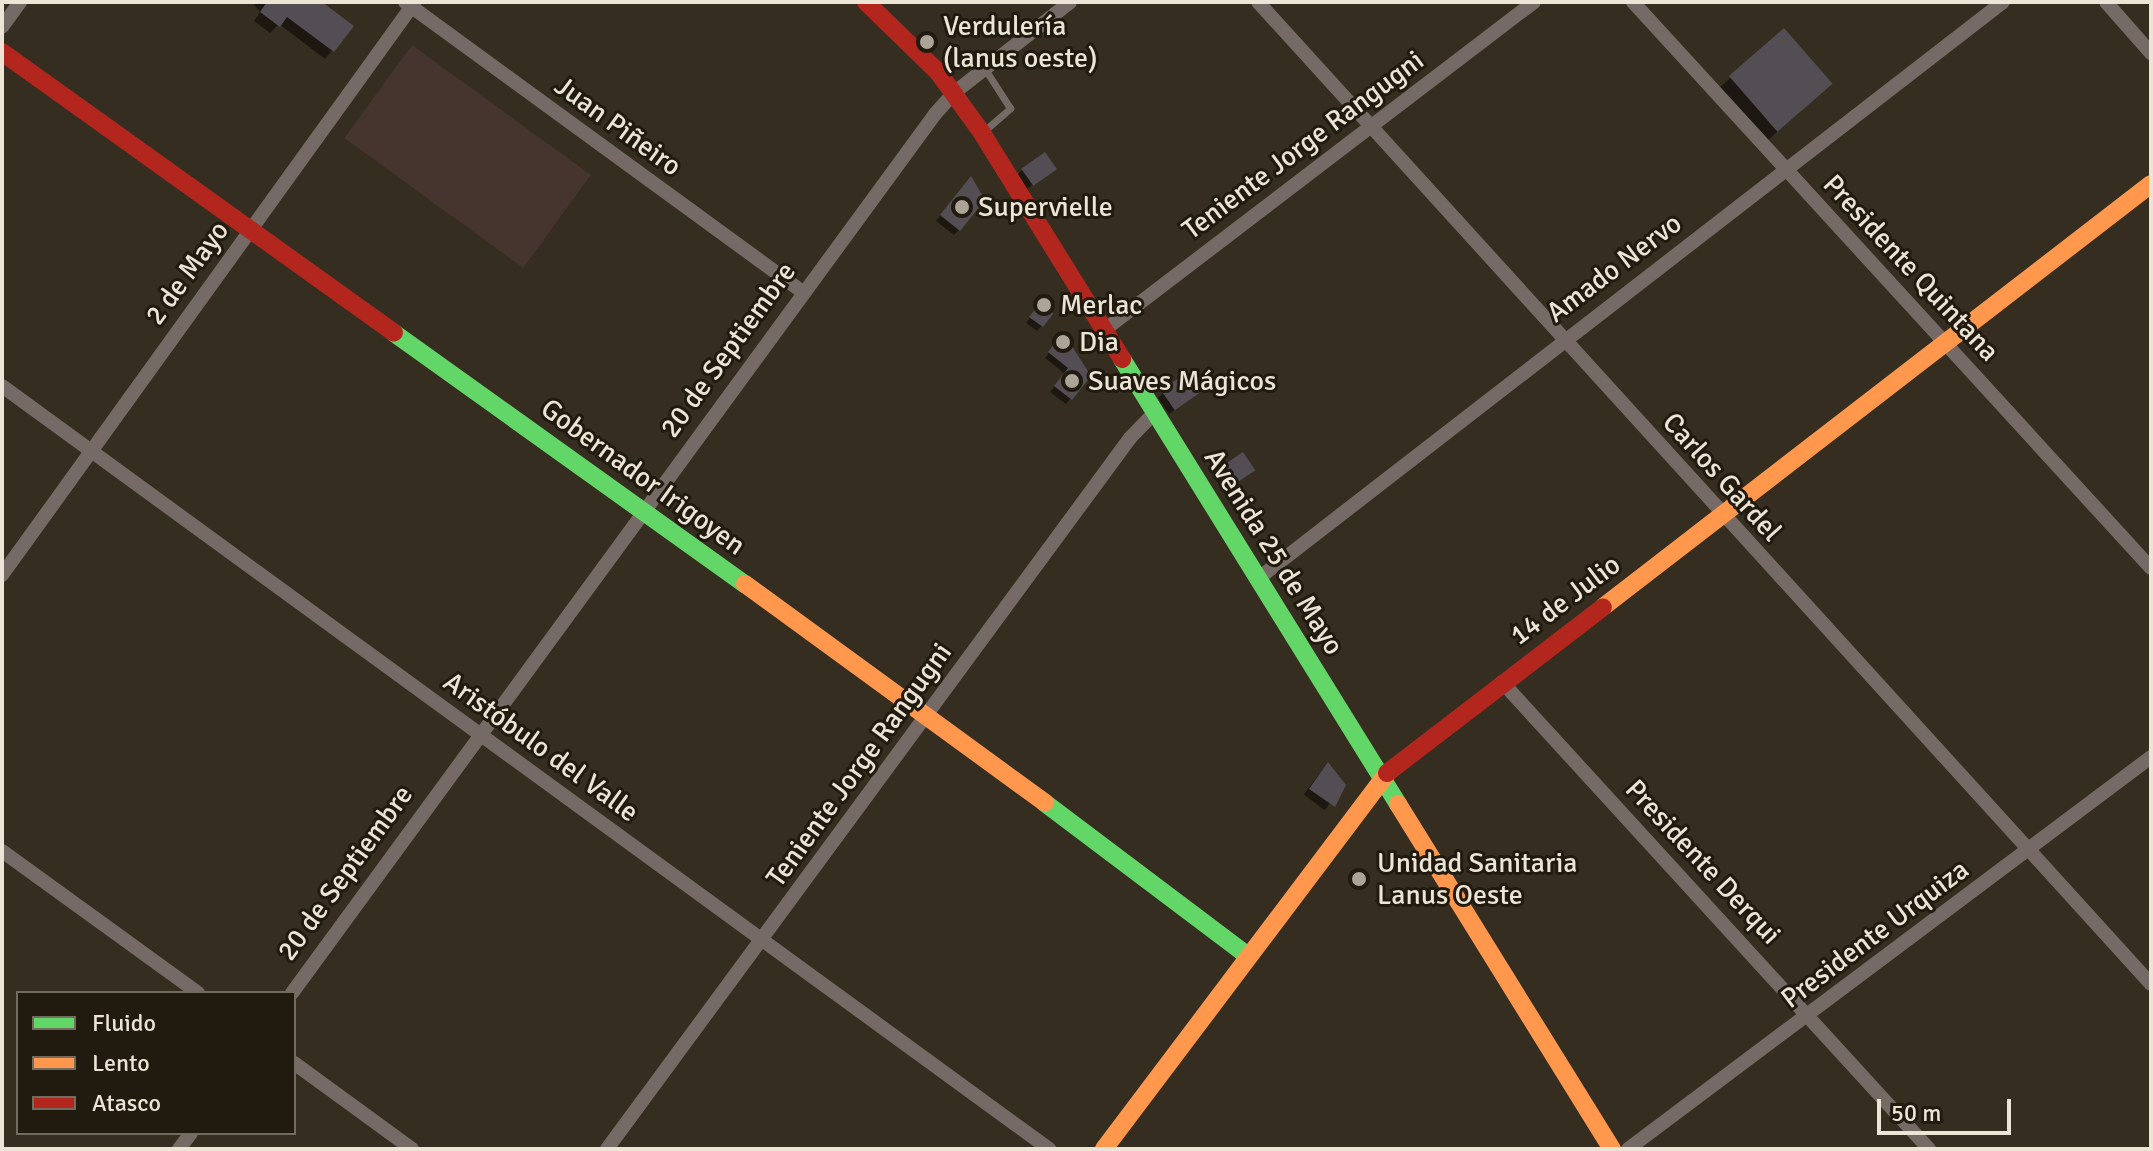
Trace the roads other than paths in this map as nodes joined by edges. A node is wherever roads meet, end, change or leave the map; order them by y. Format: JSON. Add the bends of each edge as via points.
{"nodes":[{"id":1,"x":20,"y":2,"type":"edge"},
{"id":2,"x":866,"y":2,"type":"edge"},
{"id":3,"x":1070,"y":2,"type":"edge"},
{"id":4,"x":1258,"y":2,"type":"edge"},
{"id":5,"x":1534,"y":2,"type":"edge"},
{"id":6,"x":1633,"y":2,"type":"edge"},
{"id":7,"x":2003,"y":2,"type":"edge"},
{"id":8,"x":2106,"y":2,"type":"edge"},
{"id":9,"x":410,"y":4,"type":"edge"},
{"id":10,"x":2,"y":27,"type":"edge"},
{"id":11,"x":2,"y":52,"type":"edge"},
{"id":12,"x":2151,"y":53,"type":"edge"},
{"id":13,"x":985,"y":69,"type":"junction"},
{"id":14,"x":955,"y":92,"type":"junction"},
{"id":15,"x":1370,"y":126,"type":"junction"},
{"id":16,"x":982,"y":133,"type":"junction"},
{"id":17,"x":1787,"y":172,"type":"junction"},
{"id":18,"x":2151,"y":184,"type":"edge"},
{"id":19,"x":251,"y":229,"type":"junction"},
{"id":20,"x":802,"y":292,"type":"junction"},
{"id":21,"x":1103,"y":331,"type":"junction"},
{"id":22,"x":1562,"y":339,"type":"junction"},
{"id":23,"x":1944,"y":341,"type":"junction"},
{"id":24,"x":2,"y":386,"type":"edge"},
{"id":25,"x":1154,"y":413,"type":"junction"},
{"id":26,"x":91,"y":451,"type":"junction"},
{"id":27,"x":643,"y":511,"type":"junction"},
{"id":28,"x":1721,"y":515,"type":"junction"},
{"id":29,"x":2151,"y":568,"type":"edge"},
{"id":30,"x":2,"y":575,"type":"edge"},
{"id":31,"x":1259,"y":578,"type":"junction"},
{"id":32,"x":1502,"y":682,"type":"junction"},
{"id":33,"x":928,"y":715,"type":"junction"},
{"id":34,"x":478,"y":733,"type":"junction"},
{"id":35,"x":2151,"y":757,"type":"edge"},
{"id":36,"x":1379,"y":779,"type":"junction"},
{"id":37,"x":2029,"y":850,"type":"junction"},
{"id":38,"x":2,"y":851,"type":"edge"},
{"id":39,"x":761,"y":941,"type":"junction"},
{"id":40,"x":1247,"y":955,"type":"junction"},
{"id":41,"x":2151,"y":984,"type":"edge"},
{"id":42,"x":195,"y":991,"type":"edge"},
{"id":43,"x":293,"y":991,"type":"edge"},
{"id":44,"x":1810,"y":1017,"type":"junction"},
{"id":45,"x":296,"y":1064,"type":"edge"},
{"id":46,"x":412,"y":1149,"type":"edge"},
{"id":47,"x":607,"y":1149,"type":"edge"},
{"id":48,"x":1049,"y":1149,"type":"edge"},
{"id":49,"x":1104,"y":1149,"type":"edge"},
{"id":50,"x":1612,"y":1149,"type":"edge"},
{"id":51,"x":1628,"y":1149,"type":"edge"},
{"id":52,"x":1929,"y":1149,"type":"edge"}],
"edges":[{"from":1,"to":10,"type":"street"},
{"from":2,"to":14,"type":"street","name":"Avenida 25 de Mayo"},
{"from":3,"to":13,"type":"street","name":"20 de Septiembre"},
{"from":4,"to":15,"type":"street","name":"Carlos Gardel"},
{"from":5,"to":15,"type":"street","name":"Teniente Jorge Rangugni"},
{"from":6,"to":17,"type":"street","name":"Presidente Quintana"},
{"from":7,"to":17,"type":"street","name":"Amado Nervo"},
{"from":8,"to":12,"type":"street"},
{"from":9,"to":19,"type":"street","name":"2 de Mayo"},
{"from":9,"to":20,"type":"street","name":"Juan Piñeiro"},
{"from":11,"to":19,"type":"street","name":"Gobernador Irigoyen"},
{"from":13,"to":14,"type":"street","name":"20 de Septiembre"},
{"from":13,"to":16,"type":"lane","via":[[1010,108]]},
{"from":14,"to":16,"type":"street","name":"Avenida 25 de Mayo"},
{"from":14,"to":20,"type":"street","name":"20 de Septiembre"},
{"from":15,"to":21,"type":"street","name":"Teniente Jorge Rangugni"},
{"from":15,"to":22,"type":"street","name":"Carlos Gardel"},
{"from":16,"to":21,"type":"street","name":"Avenida 25 de Mayo"},
{"from":17,"to":22,"type":"street","name":"Amado Nervo"},
{"from":17,"to":23,"type":"street","name":"Presidente Quintana"},
{"from":18,"to":23,"type":"street","name":"14 de Julio"},
{"from":19,"to":26,"type":"street","name":"2 de Mayo"},
{"from":19,"to":27,"type":"street","name":"Gobernador Irigoyen"},
{"from":20,"to":27,"type":"street","name":"20 de Septiembre"},
{"from":21,"to":25,"type":"street","name":"Avenida 25 de Mayo"},
{"from":22,"to":28,"type":"street","name":"Carlos Gardel"},
{"from":22,"to":31,"type":"street","name":"Amado Nervo"},
{"from":23,"to":28,"type":"street","name":"14 de Julio"},
{"from":23,"to":29,"type":"street","name":"Presidente Quintana"},
{"from":24,"to":26,"type":"street","name":"Aristóbulo del Valle"},
{"from":25,"to":31,"type":"street","name":"Avenida 25 de Mayo"},
{"from":25,"to":33,"type":"street","name":"Teniente Jorge Rangugni"},
{"from":26,"to":30,"type":"street","name":"2 de Mayo"},
{"from":26,"to":34,"type":"street","name":"Aristóbulo del Valle"},
{"from":27,"to":33,"type":"street","name":"Gobernador Irigoyen"},
{"from":27,"to":34,"type":"street","name":"20 de Septiembre"},
{"from":28,"to":32,"type":"street","name":"14 de Julio"},
{"from":28,"to":37,"type":"street","name":"Carlos Gardel"},
{"from":31,"to":36,"type":"street","name":"Avenida 25 de Mayo"},
{"from":32,"to":36,"type":"street","name":"14 de Julio"},
{"from":32,"to":44,"type":"street","name":"Presidente Derqui"},
{"from":33,"to":39,"type":"street","name":"Teniente Jorge Rangugni"},
{"from":33,"to":40,"type":"street","name":"Gobernador Irigoyen"},
{"from":34,"to":39,"type":"street","name":"Aristóbulo del Valle"},
{"from":34,"to":43,"type":"street","name":"20 de Septiembre"},
{"from":35,"to":37,"type":"street","name":"Presidente Urquiza"},
{"from":36,"to":40,"type":"street","name":"14 de Julio"},
{"from":36,"to":50,"type":"street","name":"Avenida 25 de Mayo"},
{"from":37,"to":41,"type":"street","name":"Carlos Gardel"},
{"from":37,"to":44,"type":"street","name":"Presidente Urquiza"},
{"from":38,"to":42,"type":"street"},
{"from":39,"to":47,"type":"street","name":"Teniente Jorge Rangugni"},
{"from":39,"to":48,"type":"street","name":"Aristóbulo del Valle"},
{"from":40,"to":49,"type":"street","name":"14 de Julio"},
{"from":44,"to":51,"type":"street","name":"Presidente Urquiza"},
{"from":44,"to":52,"type":"street","name":"Presidente Derqui"},
{"from":45,"to":46,"type":"street"}]}
